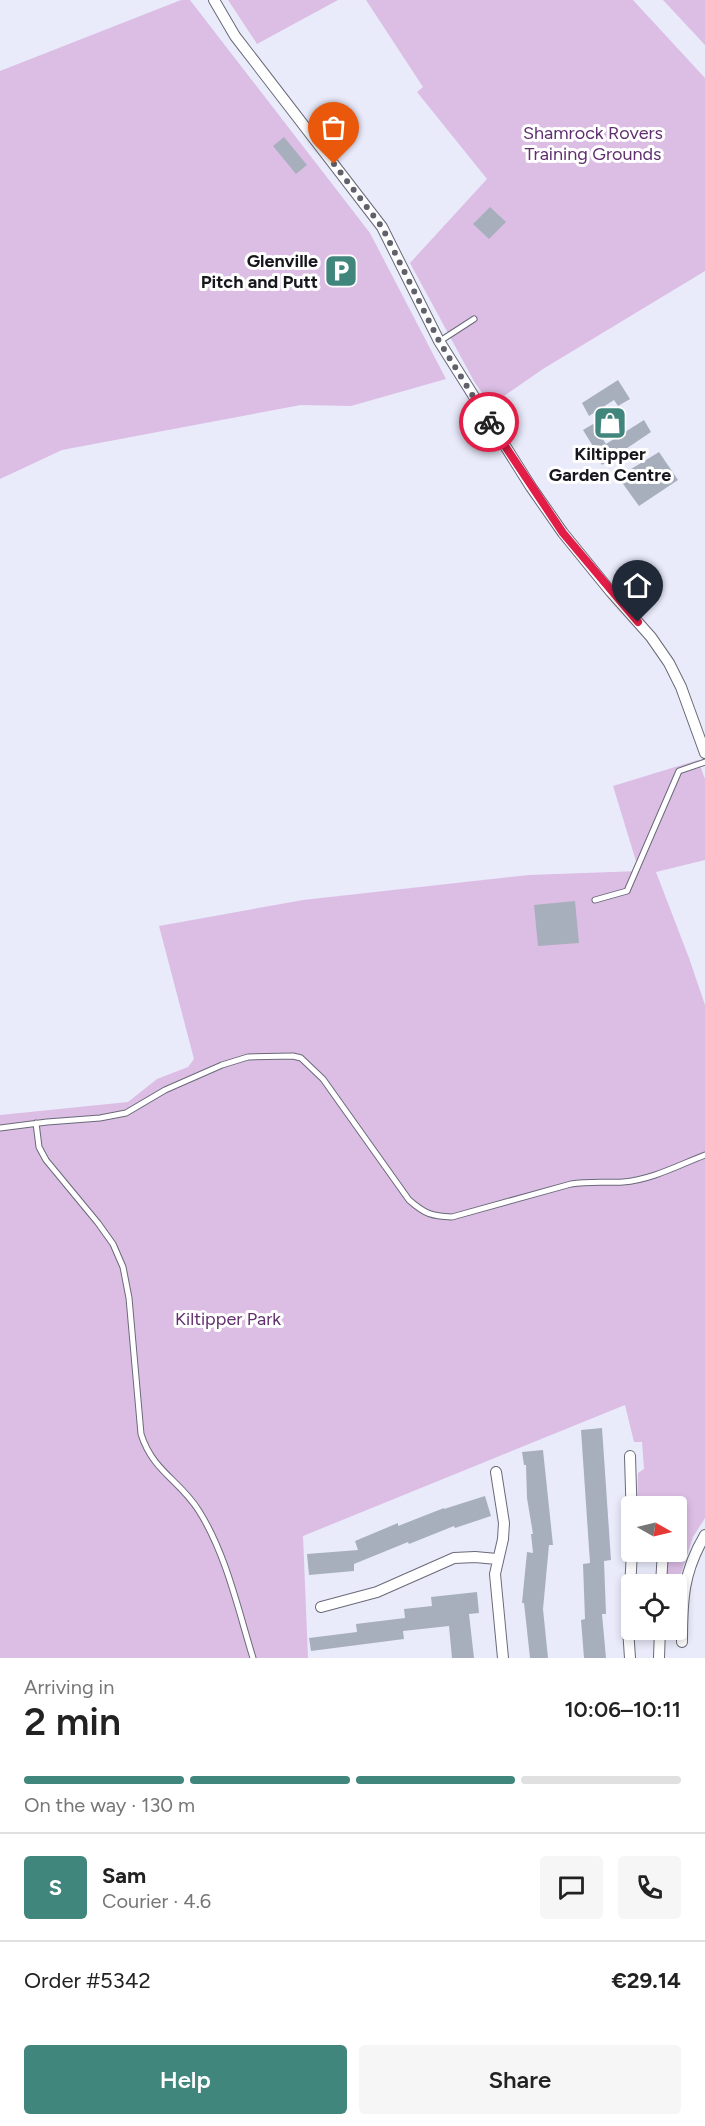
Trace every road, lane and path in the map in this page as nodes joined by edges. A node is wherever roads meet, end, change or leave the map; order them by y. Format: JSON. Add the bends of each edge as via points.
{"nodes":[{"id":1,"x":214,"y":0,"type":"edge"},
{"id":2,"x":474,"y":319,"type":"dead end"},
{"id":3,"x":439,"y":341,"type":"junction"},
{"id":4,"x":705,"y":753,"type":"edge"},
{"id":5,"x":705,"y":762,"type":"edge"},
{"id":6,"x":595,"y":900,"type":"dead end"},
{"id":7,"x":36,"y":1123,"type":"junction"},
{"id":8,"x":0,"y":1128,"type":"edge"},
{"id":9,"x":705,"y":1155,"type":"edge"},
{"id":10,"x":630,"y":1456,"type":"dead end"},
{"id":11,"x":496,"y":1472,"type":"dead end"},
{"id":12,"x":631,"y":1496,"type":"edge"},
{"id":13,"x":705,"y":1535,"type":"edge"},
{"id":14,"x":497,"y":1559,"type":"junction"},
{"id":15,"x":631,"y":1562,"type":"edge"},
{"id":16,"x":687,"y":1574,"type":"edge"},
{"id":17,"x":321,"y":1607,"type":"dead end"},
{"id":18,"x":660,"y":1640,"type":"edge"},
{"id":19,"x":253,"y":1658,"type":"edge"},
{"id":20,"x":503,"y":1658,"type":"edge"},
{"id":21,"x":630,"y":1658,"type":"edge"},
{"id":22,"x":660,"y":1658,"type":"edge"}],
"edges":[{"from":1,"to":3,"type":"street","via":[[235,36],[382,227]]},
{"from":2,"to":3,"type":"lane"},
{"from":3,"to":4,"type":"street","via":[[563,533],[669,663]]},
{"from":5,"to":6,"type":"lane","via":[[679,771],[627,891]]},
{"from":7,"to":8,"type":"lane"},
{"from":7,"to":9,"type":"lane","via":[[126,1113],[165,1090],[222,1065],[248,1057],[292,1056],[301,1058],[323,1079],[409,1200],[432,1216],[452,1217],[587,1181],[641,1179]]},
{"from":7,"to":19,"type":"lane","via":[[39,1147],[46,1160],[98,1223],[123,1267],[145,1447],[208,1525]]},
{"from":10,"to":12,"type":"street"},
{"from":11,"to":14,"type":"street","via":[[504,1523]]},
{"from":13,"to":16,"type":"street"},
{"from":14,"to":17,"type":"street","via":[[454,1558],[399,1584]]},
{"from":14,"to":20,"type":"street"},
{"from":15,"to":21,"type":"street"},
{"from":18,"to":22,"type":"street"}]}
